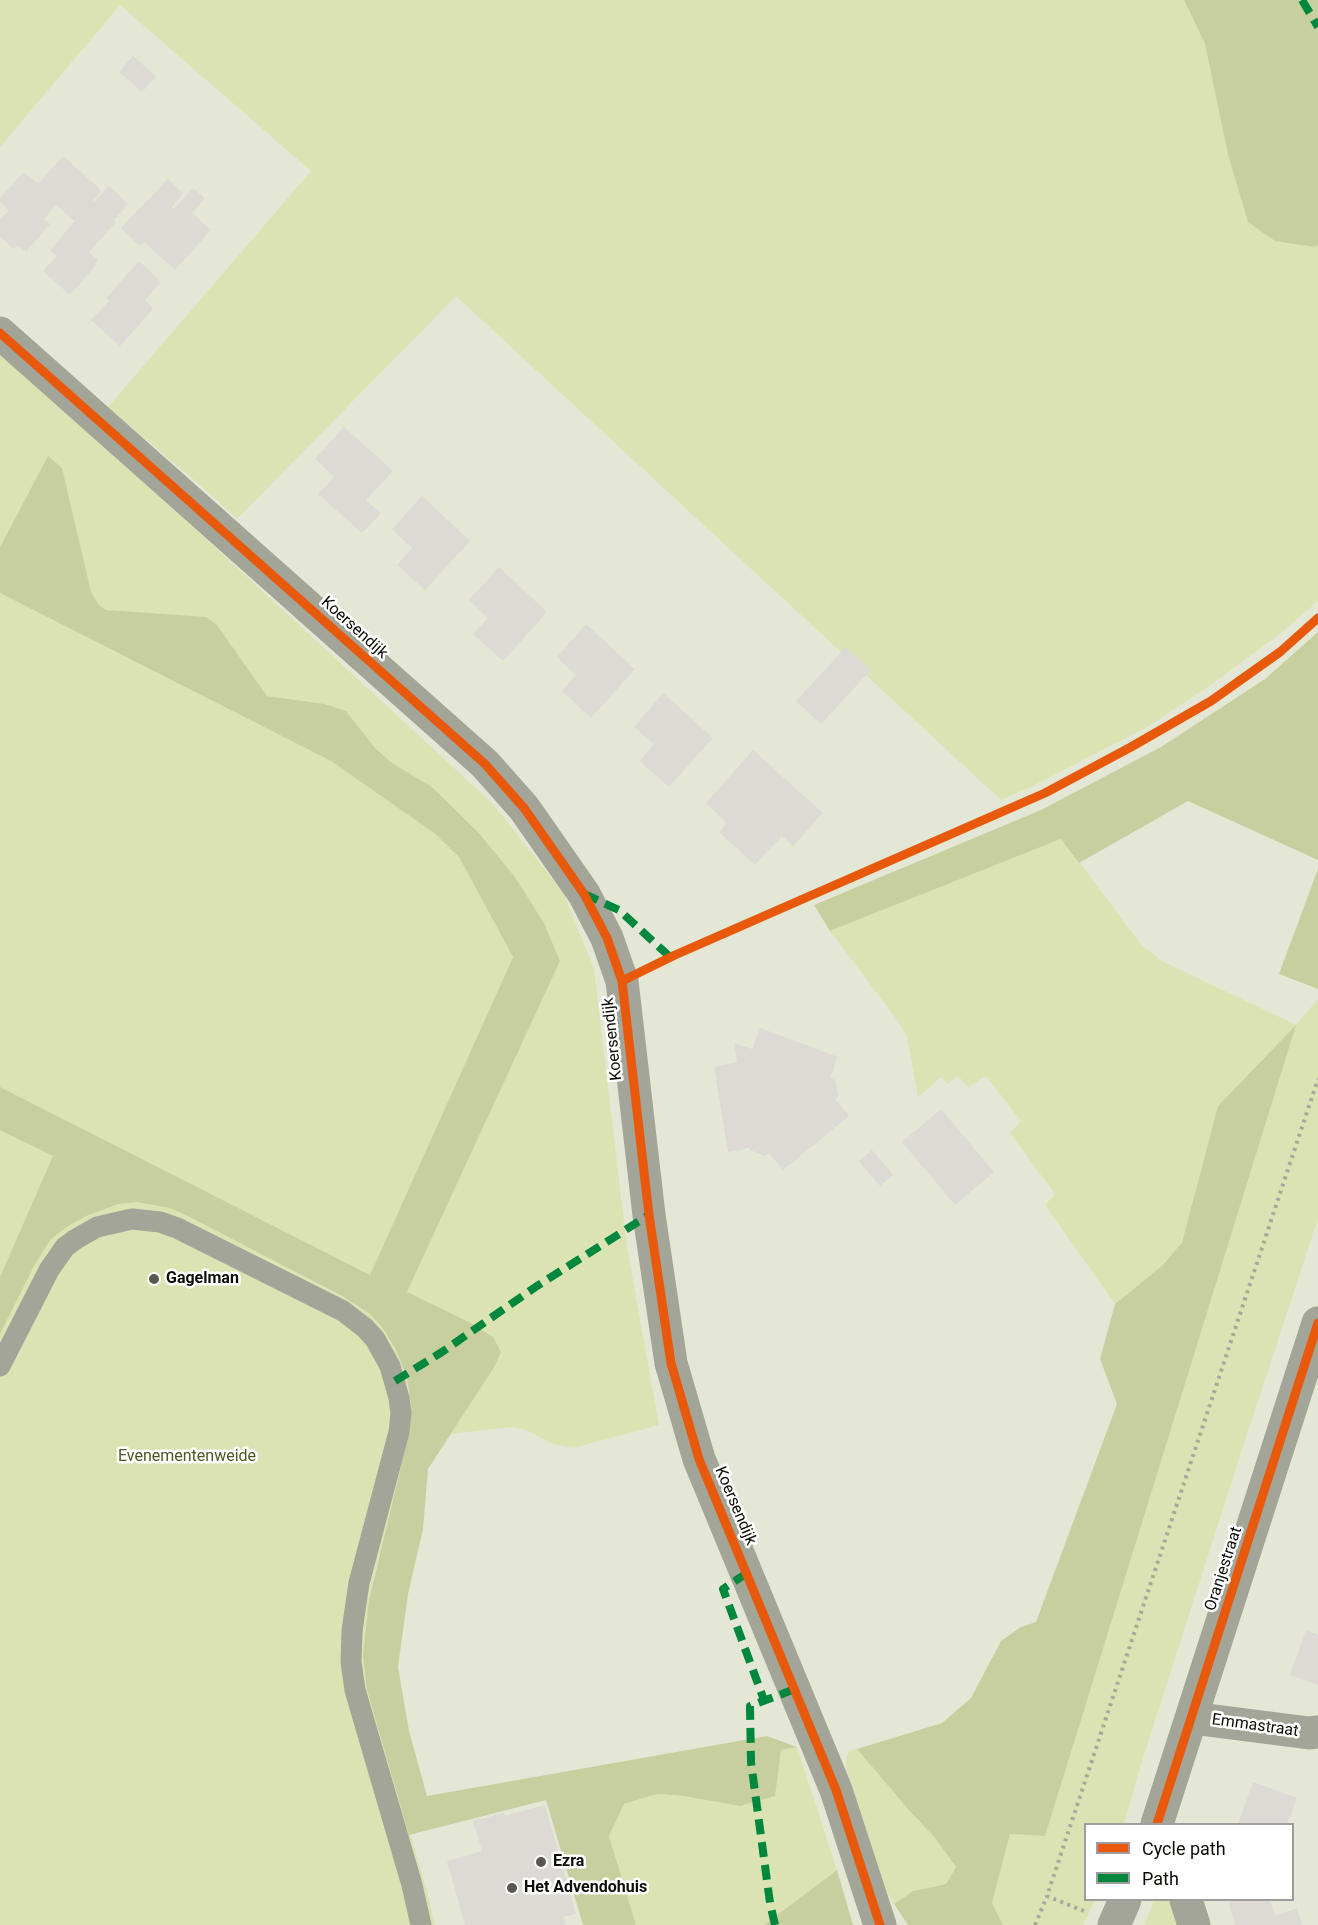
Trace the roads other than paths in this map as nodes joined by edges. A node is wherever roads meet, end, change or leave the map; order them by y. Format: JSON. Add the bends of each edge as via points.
{"nodes":[{"id":1,"x":0,"y":333,"type":"edge"},
{"id":2,"x":1318,"y":1323,"type":"edge"},
{"id":3,"x":0,"y":1366,"type":"edge"},
{"id":4,"x":1192,"y":1718,"type":"junction"},
{"id":5,"x":1318,"y":1732,"type":"edge"},
{"id":6,"x":1156,"y":1823,"type":"edge"},
{"id":7,"x":1187,"y":1901,"type":"edge"},
{"id":8,"x":421,"y":1925,"type":"edge"},
{"id":9,"x":880,"y":1925,"type":"edge"},
{"id":10,"x":1194,"y":1925,"type":"edge"}],
"edges":[{"from":1,"to":9,"type":"street","name":"Koersendijk","via":[[485,764],[524,808],[584,894],[607,938],[622,981],[651,1233],[671,1363],[699,1459],[836,1790]]},
{"from":2,"to":4,"type":"street","name":"Oranjestraat"},
{"from":3,"to":8,"type":"lane","via":[[49,1270],[65,1247],[97,1227],[132,1219],[177,1228],[333,1306],[354,1319],[375,1340],[390,1366],[401,1413],[359,1583],[351,1662],[355,1690]]},
{"from":4,"to":5,"type":"street","name":"Emmastraat"},
{"from":4,"to":6,"type":"street","name":"Oranjestraat"},
{"from":7,"to":10,"type":"street"}]}
